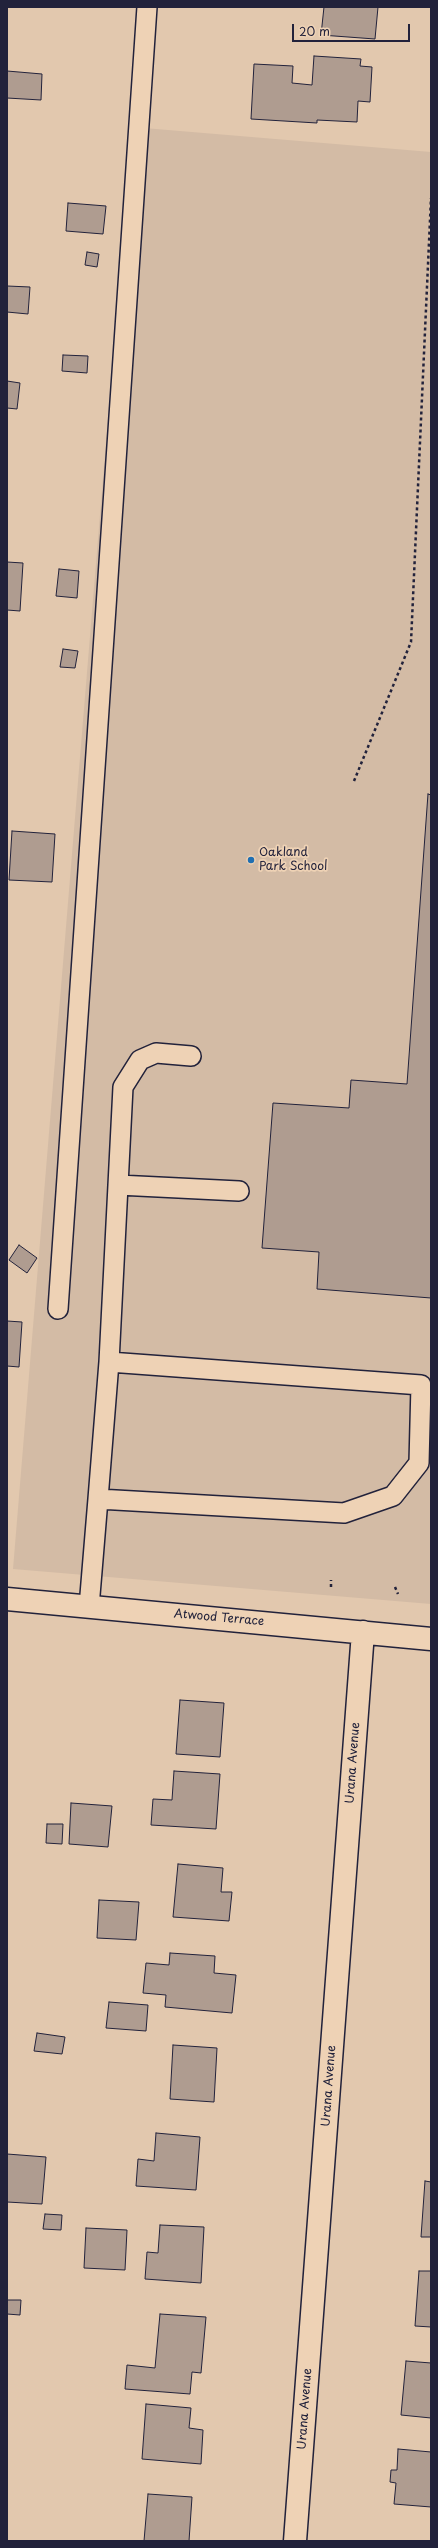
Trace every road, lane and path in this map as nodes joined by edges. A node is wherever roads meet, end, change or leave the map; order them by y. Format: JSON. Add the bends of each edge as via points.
{"nodes":[{"id":1,"x":147,"y":7,"type":"edge"},
{"id":2,"x":431,"y":198,"type":"edge"},
{"id":3,"x":354,"y":781,"type":"dead end"},
{"id":4,"x":191,"y":1056,"type":"dead end"},
{"id":5,"x":118,"y":1185,"type":"junction"},
{"id":6,"x":239,"y":1191,"type":"dead end"},
{"id":7,"x":58,"y":1309,"type":"dead end"},
{"id":8,"x":109,"y":1362,"type":"junction"},
{"id":9,"x":98,"y":1499,"type":"junction"},
{"id":10,"x":331,"y":1580,"type":"dead end"},
{"id":11,"x":330,"y":1587,"type":"dead end"},
{"id":12,"x":395,"y":1587,"type":"dead end"},
{"id":13,"x":398,"y":1594,"type":"dead end"},
{"id":14,"x":7,"y":1599,"type":"edge"},
{"id":15,"x":89,"y":1607,"type":"junction"},
{"id":16,"x":363,"y":1632,"type":"junction"},
{"id":17,"x":431,"y":1639,"type":"edge"},
{"id":18,"x":296,"y":2541,"type":"edge"}],
"edges":[{"from":1,"to":7,"type":"lane"},
{"from":2,"to":3,"type":"path","via":[[412,642]]},
{"from":4,"to":5,"type":"lane","via":[[156,1053],[140,1060],[123,1087]]},
{"from":5,"to":6,"type":"lane"},
{"from":5,"to":8,"type":"lane"},
{"from":8,"to":9,"type":"lane"},
{"from":8,"to":9,"type":"lane","via":[[421,1385],[419,1463],[393,1496],[344,1513]]},
{"from":9,"to":15,"type":"lane"},
{"from":10,"to":11,"type":"path"},
{"from":12,"to":13,"type":"path"},
{"from":14,"to":15,"type":"street","name":"Atwood Terrace"},
{"from":15,"to":16,"type":"street","name":"Atwood Terrace"},
{"from":16,"to":17,"type":"street","name":"Atwood Terrace"},
{"from":16,"to":18,"type":"street","name":"Urana Avenue"}]}
